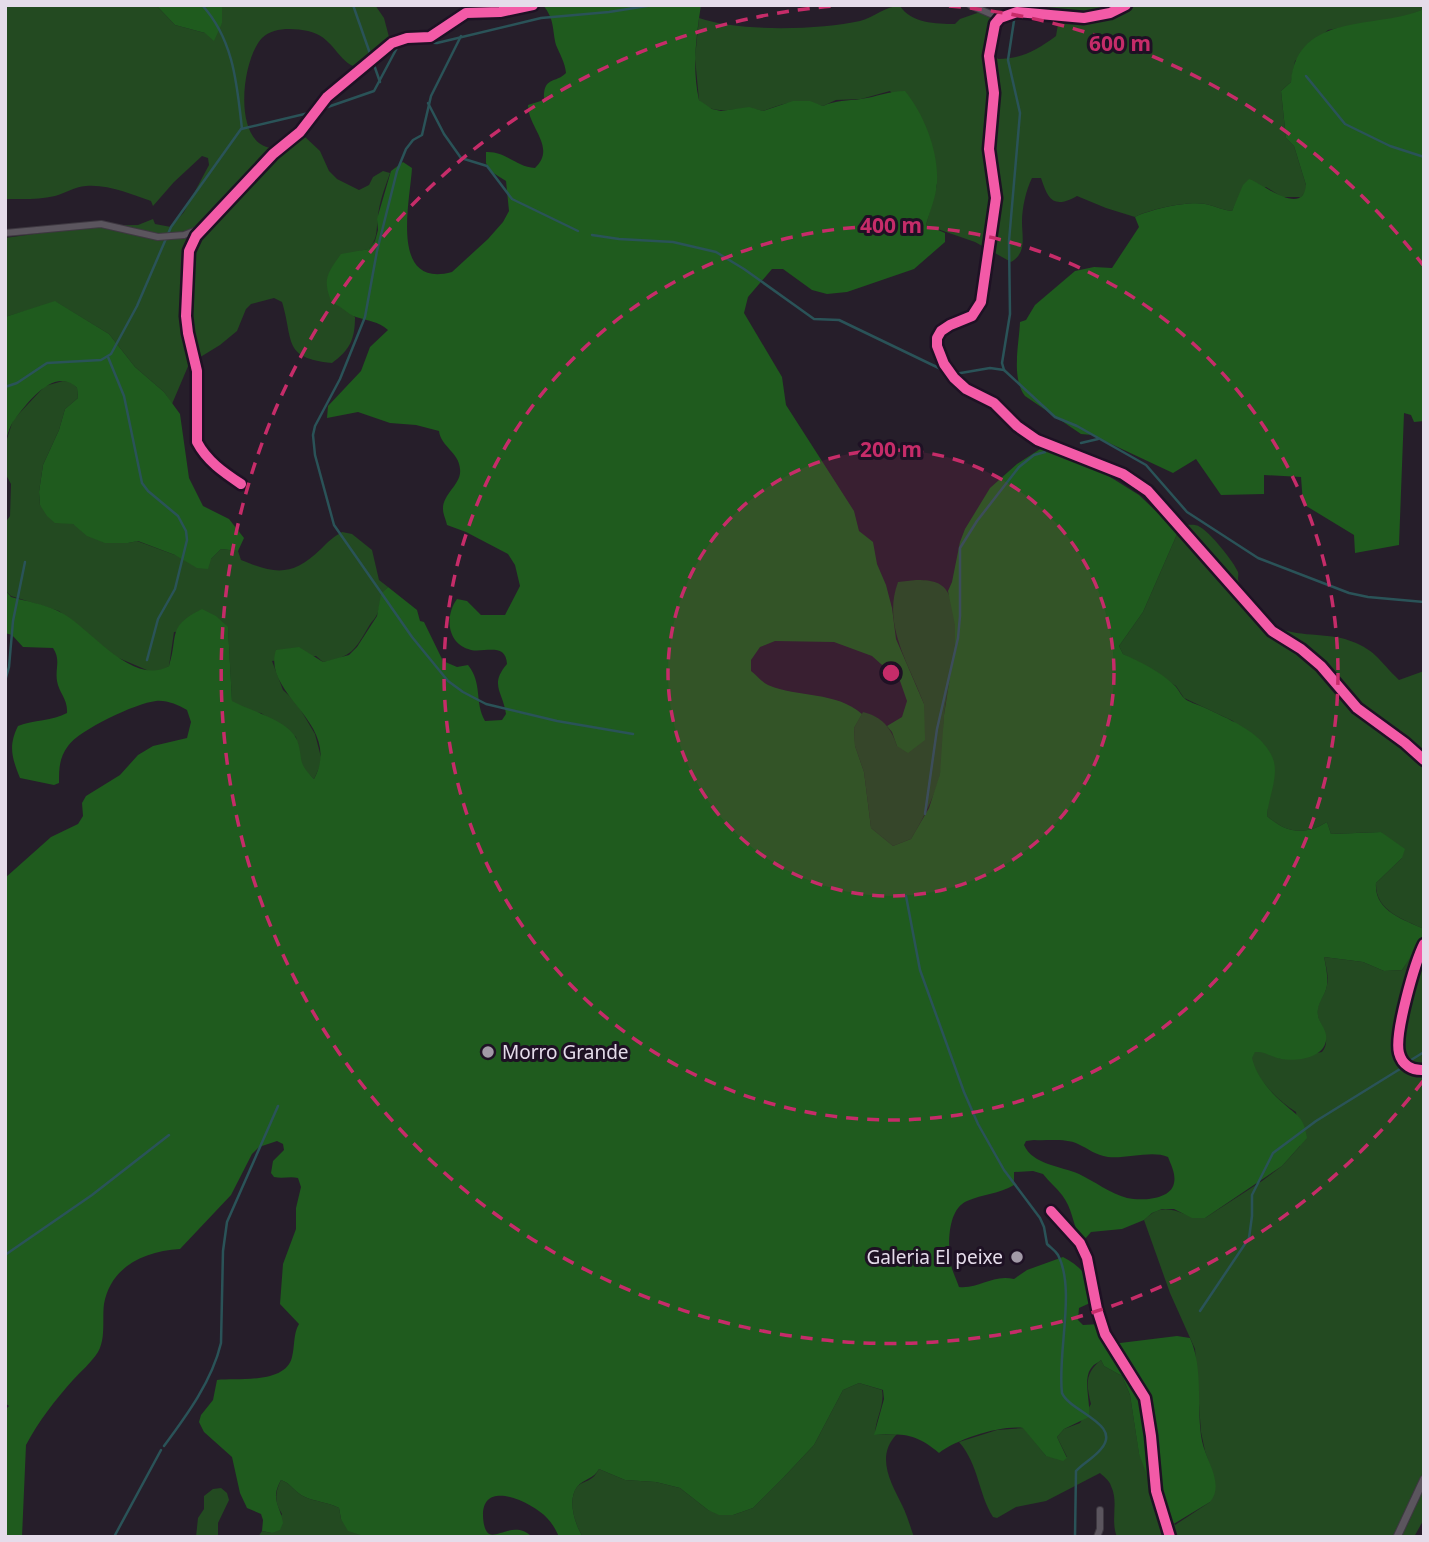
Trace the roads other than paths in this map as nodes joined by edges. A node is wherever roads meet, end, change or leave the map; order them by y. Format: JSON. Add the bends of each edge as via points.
{"nodes":[{"id":1,"x":533,"y":5,"type":"edge"},
{"id":2,"x":970,"y":5,"type":"edge"},
{"id":3,"x":1126,"y":5,"type":"edge"},
{"id":4,"x":980,"y":7,"type":"edge"},
{"id":5,"x":1000,"y":18,"type":"junction"},
{"id":6,"x":204,"y":227,"type":"junction"},
{"id":7,"x":5,"y":233,"type":"edge"},
{"id":8,"x":241,"y":484,"type":"dead end"},
{"id":9,"x":1424,"y":761,"type":"edge"},
{"id":10,"x":1424,"y":944,"type":"edge"},
{"id":11,"x":1424,"y":1070,"type":"edge"},
{"id":12,"x":1051,"y":1211,"type":"dead end"},
{"id":13,"x":1424,"y":1479,"type":"edge"},
{"id":14,"x":1100,"y":1510,"type":"dead end"},
{"id":15,"x":1097,"y":1537,"type":"edge"},
{"id":16,"x":1170,"y":1537,"type":"edge"},
{"id":17,"x":1397,"y":1537,"type":"edge"}],
"edges":[{"from":1,"to":6,"type":"street","via":[[513,11],[466,13],[430,37],[391,43],[327,97],[300,132]]},
{"from":2,"to":4,"type":"street"},
{"from":3,"to":5,"type":"street","via":[[1090,18],[1017,12]]},
{"from":4,"to":5,"type":"street"},
{"from":5,"to":9,"type":"street","via":[[989,52],[994,93],[989,149],[996,198],[984,287],[977,311],[940,331],[937,346],[944,365],[960,384],[994,403],[1037,440],[1135,480],[1272,631],[1321,666],[1357,708]]},
{"from":6,"to":7,"type":"street","via":[[184,235],[158,237],[102,224]]},
{"from":6,"to":8,"type":"street","via":[[189,251],[187,271],[188,333],[197,371],[197,442],[218,469]]},
{"from":10,"to":11,"type":"street","via":[[1398,1044],[1409,1068]]},
{"from":12,"to":16,"type":"street","via":[[1080,1243],[1105,1334],[1145,1398],[1156,1491]]},
{"from":13,"to":17,"type":"street"},
{"from":14,"to":15,"type":"street"}]}
